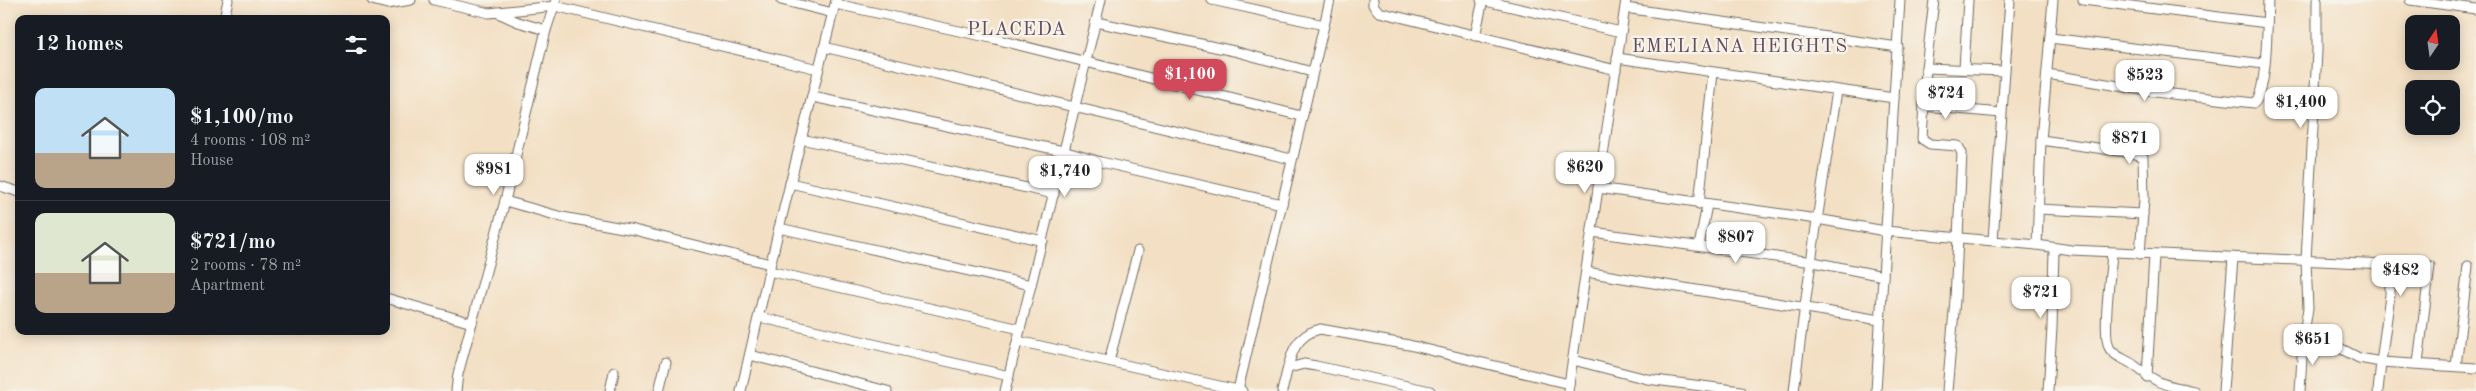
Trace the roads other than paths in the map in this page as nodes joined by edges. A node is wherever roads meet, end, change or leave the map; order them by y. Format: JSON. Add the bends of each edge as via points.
{"nodes":[{"id":1,"x":228,"y":0,"type":"edge"},
{"id":2,"x":372,"y":0,"type":"edge"},
{"id":3,"x":411,"y":0,"type":"edge"},
{"id":4,"x":434,"y":0,"type":"edge"},
{"id":5,"x":781,"y":0,"type":"edge"},
{"id":6,"x":1100,"y":0,"type":"edge"},
{"id":7,"x":1212,"y":0,"type":"edge"},
{"id":8,"x":1330,"y":0,"type":"edge"},
{"id":9,"x":1373,"y":0,"type":"edge"},
{"id":10,"x":1482,"y":0,"type":"edge"},
{"id":11,"x":1900,"y":0,"type":"edge"},
{"id":12,"x":1934,"y":0,"type":"edge"},
{"id":13,"x":1968,"y":0,"type":"edge"},
{"id":14,"x":2010,"y":0,"type":"edge"},
{"id":15,"x":2053,"y":0,"type":"edge"},
{"id":16,"x":2083,"y":0,"type":"edge"},
{"id":17,"x":2268,"y":0,"type":"edge"},
{"id":18,"x":2317,"y":0,"type":"edge"},
{"id":19,"x":2410,"y":0,"type":"edge"},
{"id":20,"x":836,"y":2,"type":"edge"},
{"id":21,"x":555,"y":3,"type":"edge"},
{"id":22,"x":1625,"y":4,"type":"edge"},
{"id":23,"x":2462,"y":4,"type":"edge"},
{"id":24,"x":2476,"y":9,"type":"edge"},
{"id":25,"x":498,"y":13,"type":"junction"},
{"id":26,"x":833,"y":13,"type":"junction"},
{"id":27,"x":225,"y":15,"type":"edge"},
{"id":28,"x":1096,"y":22,"type":"junction"},
{"id":29,"x":2267,"y":23,"type":"junction"},
{"id":30,"x":1324,"y":25,"type":"junction"},
{"id":31,"x":546,"y":30,"type":"junction"},
{"id":32,"x":1621,"y":32,"type":"junction"},
{"id":33,"x":1475,"y":36,"type":"junction"},
{"id":34,"x":2050,"y":38,"type":"junction"},
{"id":35,"x":824,"y":46,"type":"junction"},
{"id":36,"x":1898,"y":47,"type":"junction"},
{"id":37,"x":1617,"y":58,"type":"junction"},
{"id":38,"x":1086,"y":62,"type":"junction"},
{"id":39,"x":2264,"y":64,"type":"junction"},
{"id":40,"x":1926,"y":68,"type":"junction"},
{"id":41,"x":818,"y":69,"type":"junction"},
{"id":42,"x":1964,"y":69,"type":"junction"},
{"id":43,"x":1616,"y":70,"type":"junction"},
{"id":44,"x":2003,"y":71,"type":"junction"},
{"id":45,"x":1312,"y":72,"type":"junction"},
{"id":46,"x":1713,"y":74,"type":"junction"},
{"id":47,"x":2047,"y":74,"type":"junction"},
{"id":48,"x":1837,"y":91,"type":"junction"},
{"id":49,"x":813,"y":97,"type":"junction"},
{"id":50,"x":1894,"y":98,"type":"junction"},
{"id":51,"x":1924,"y":106,"type":"junction"},
{"id":52,"x":1073,"y":108,"type":"junction"},
{"id":53,"x":2001,"y":113,"type":"junction"},
{"id":54,"x":1301,"y":116,"type":"junction"},
{"id":55,"x":801,"y":139,"type":"junction"},
{"id":56,"x":2041,"y":140,"type":"junction"},
{"id":57,"x":1063,"y":151,"type":"junction"},
{"id":58,"x":1291,"y":159,"type":"junction"},
{"id":59,"x":790,"y":184,"type":"junction"},
{"id":60,"x":0,"y":186,"type":"edge"},
{"id":61,"x":1598,"y":188,"type":"junction"},
{"id":62,"x":15,"y":191,"type":"edge"},
{"id":63,"x":1054,"y":194,"type":"junction"},
{"id":64,"x":505,"y":201,"type":"junction"},
{"id":65,"x":1282,"y":204,"type":"junction"},
{"id":66,"x":1703,"y":204,"type":"junction"},
{"id":67,"x":2038,"y":209,"type":"junction"},
{"id":68,"x":2143,"y":214,"type":"junction"},
{"id":69,"x":1817,"y":219,"type":"junction"},
{"id":70,"x":779,"y":228,"type":"junction"},
{"id":71,"x":1885,"y":231,"type":"junction"},
{"id":72,"x":1592,"y":232,"type":"junction"},
{"id":73,"x":1957,"y":239,"type":"junction"},
{"id":74,"x":1993,"y":240,"type":"junction"},
{"id":75,"x":1043,"y":241,"type":"junction"},
{"id":76,"x":2037,"y":245,"type":"junction"},
{"id":77,"x":1699,"y":246,"type":"junction"},
{"id":78,"x":2054,"y":249,"type":"junction"},
{"id":79,"x":1138,"y":251,"type":"dead end"},
{"id":80,"x":2112,"y":253,"type":"junction"},
{"id":81,"x":2140,"y":254,"type":"junction"},
{"id":82,"x":2154,"y":256,"type":"junction"},
{"id":83,"x":2233,"y":258,"type":"junction"},
{"id":84,"x":2306,"y":260,"type":"junction"},
{"id":85,"x":1813,"y":262,"type":"junction"},
{"id":86,"x":2390,"y":264,"type":"junction"},
{"id":87,"x":2468,"y":266,"type":"dead end"},
{"id":88,"x":770,"y":268,"type":"junction"},
{"id":89,"x":1586,"y":272,"type":"junction"},
{"id":90,"x":1883,"y":276,"type":"junction"},
{"id":91,"x":1031,"y":285,"type":"junction"},
{"id":92,"x":390,"y":299,"type":"edge"},
{"id":93,"x":1804,"y":307,"type":"junction"},
{"id":94,"x":759,"y":317,"type":"junction"},
{"id":95,"x":1880,"y":320,"type":"junction"},
{"id":96,"x":472,"y":323,"type":"junction"},
{"id":97,"x":1020,"y":329,"type":"junction"},
{"id":98,"x":2303,"y":340,"type":"junction"},
{"id":99,"x":1018,"y":341,"type":"junction"},
{"id":100,"x":750,"y":356,"type":"junction"},
{"id":101,"x":1573,"y":360,"type":"junction"},
{"id":102,"x":1109,"y":361,"type":"junction"},
{"id":103,"x":666,"y":362,"type":"dead end"},
{"id":104,"x":2381,"y":362,"type":"junction"},
{"id":105,"x":2418,"y":363,"type":"junction"},
{"id":106,"x":2135,"y":365,"type":"junction"},
{"id":107,"x":2148,"y":365,"type":"junction"},
{"id":108,"x":2456,"y":366,"type":"junction"},
{"id":109,"x":1289,"y":368,"type":"junction"},
{"id":110,"x":2476,"y":368,"type":"edge"},
{"id":111,"x":614,"y":372,"type":"dead end"},
{"id":112,"x":1009,"y":376,"type":"junction"},
{"id":113,"x":2147,"y":377,"type":"junction"},
{"id":114,"x":1569,"y":388,"type":"edge"},
{"id":115,"x":1241,"y":390,"type":"edge"},
{"id":116,"x":456,"y":391,"type":"edge"},
{"id":117,"x":610,"y":391,"type":"edge"},
{"id":118,"x":659,"y":391,"type":"edge"},
{"id":119,"x":741,"y":391,"type":"edge"},
{"id":120,"x":887,"y":391,"type":"edge"},
{"id":121,"x":1005,"y":391,"type":"edge"},
{"id":122,"x":1282,"y":391,"type":"edge"},
{"id":123,"x":1430,"y":391,"type":"edge"},
{"id":124,"x":1741,"y":391,"type":"edge"},
{"id":125,"x":1794,"y":391,"type":"edge"},
{"id":126,"x":1876,"y":391,"type":"edge"},
{"id":127,"x":1947,"y":391,"type":"edge"},
{"id":128,"x":2048,"y":391,"type":"edge"},
{"id":129,"x":2194,"y":391,"type":"edge"},
{"id":130,"x":2222,"y":391,"type":"edge"},
{"id":131,"x":2300,"y":391,"type":"edge"},
{"id":132,"x":2378,"y":391,"type":"edge"}],
"edges":[{"from":1,"to":27,"type":"street"},
{"from":2,"to":3,"type":"street","via":[[387,4]]},
{"from":4,"to":25,"type":"street"},
{"from":5,"to":26,"type":"street"},
{"from":6,"to":28,"type":"street"},
{"from":7,"to":30,"type":"street"},
{"from":8,"to":30,"type":"street"},
{"from":9,"to":33,"type":"street","via":[[1379,12]]},
{"from":10,"to":32,"type":"street"},
{"from":10,"to":33,"type":"street"},
{"from":11,"to":36,"type":"street"},
{"from":12,"to":40,"type":"street"},
{"from":13,"to":42,"type":"street"},
{"from":14,"to":44,"type":"street"},
{"from":15,"to":34,"type":"street"},
{"from":16,"to":29,"type":"street"},
{"from":17,"to":29,"type":"street"},
{"from":18,"to":84,"type":"street"},
{"from":19,"to":23,"type":"street"},
{"from":20,"to":26,"type":"street"},
{"from":20,"to":38,"type":"street"},
{"from":21,"to":25,"type":"street"},
{"from":21,"to":31,"type":"street"},
{"from":21,"to":41,"type":"street"},
{"from":22,"to":32,"type":"street"},
{"from":22,"to":36,"type":"street"},
{"from":23,"to":24,"type":"street"},
{"from":25,"to":31,"type":"street"},
{"from":26,"to":35,"type":"street"},
{"from":28,"to":38,"type":"street"},
{"from":28,"to":45,"type":"street","via":[[1234,51]]},
{"from":29,"to":39,"type":"street"},
{"from":30,"to":45,"type":"street"},
{"from":31,"to":64,"type":"street"},
{"from":32,"to":37,"type":"street"},
{"from":33,"to":43,"type":"street"},
{"from":34,"to":39,"type":"street"},
{"from":34,"to":47,"type":"street"},
{"from":35,"to":41,"type":"street"},
{"from":35,"to":52,"type":"street"},
{"from":36,"to":50,"type":"street"},
{"from":37,"to":43,"type":"street"},
{"from":37,"to":46,"type":"street"},
{"from":38,"to":52,"type":"street"},
{"from":38,"to":54,"type":"street"},
{"from":39,"to":47,"type":"street","via":[[2259,97],[2256,102],[2248,104]]},
{"from":40,"to":42,"type":"street"},
{"from":40,"to":51,"type":"street"},
{"from":41,"to":49,"type":"street"},
{"from":42,"to":44,"type":"street"},
{"from":43,"to":61,"type":"street"},
{"from":44,"to":53,"type":"street"},
{"from":45,"to":54,"type":"street"},
{"from":46,"to":48,"type":"street"},
{"from":46,"to":66,"type":"street"},
{"from":47,"to":56,"type":"street"},
{"from":48,"to":50,"type":"street"},
{"from":48,"to":69,"type":"street"},
{"from":49,"to":55,"type":"street"},
{"from":49,"to":57,"type":"street"},
{"from":50,"to":71,"type":"street"},
{"from":51,"to":53,"type":"street"},
{"from":51,"to":73,"type":"street","via":[[1922,139],[1930,144],[1958,146],[1962,153]]},
{"from":52,"to":57,"type":"street"},
{"from":52,"to":58,"type":"street"},
{"from":53,"to":74,"type":"street"},
{"from":54,"to":58,"type":"street"},
{"from":55,"to":59,"type":"street"},
{"from":55,"to":63,"type":"street"},
{"from":56,"to":67,"type":"street"},
{"from":56,"to":68,"type":"street","via":[[2141,155],[2145,161]]},
{"from":57,"to":63,"type":"street"},
{"from":57,"to":65,"type":"street"},
{"from":58,"to":65,"type":"street"},
{"from":59,"to":70,"type":"street"},
{"from":59,"to":75,"type":"street"},
{"from":60,"to":62,"type":"street"},
{"from":61,"to":66,"type":"street"},
{"from":61,"to":72,"type":"street"},
{"from":63,"to":75,"type":"street"},
{"from":64,"to":88,"type":"street","via":[[562,217],[634,230]]},
{"from":64,"to":96,"type":"street"},
{"from":65,"to":115,"type":"street"},
{"from":66,"to":69,"type":"street"},
{"from":66,"to":77,"type":"street"},
{"from":67,"to":68,"type":"street"},
{"from":67,"to":76,"type":"street"},
{"from":68,"to":81,"type":"street"},
{"from":69,"to":71,"type":"street"},
{"from":69,"to":85,"type":"street"},
{"from":70,"to":88,"type":"street"},
{"from":70,"to":91,"type":"street"},
{"from":71,"to":73,"type":"street"},
{"from":71,"to":90,"type":"street"},
{"from":72,"to":77,"type":"street"},
{"from":72,"to":89,"type":"street"},
{"from":73,"to":74,"type":"street"},
{"from":73,"to":127,"type":"street"},
{"from":74,"to":76,"type":"street"},
{"from":75,"to":91,"type":"street"},
{"from":76,"to":78,"type":"street"},
{"from":77,"to":85,"type":"street"},
{"from":78,"to":80,"type":"street"},
{"from":78,"to":128,"type":"street"},
{"from":79,"to":102,"type":"street"},
{"from":80,"to":81,"type":"street"},
{"from":80,"to":106,"type":"street","via":[[2106,341],[2115,355]]},
{"from":81,"to":82,"type":"street"},
{"from":82,"to":83,"type":"street"},
{"from":82,"to":107,"type":"street"},
{"from":83,"to":84,"type":"street"},
{"from":83,"to":130,"type":"street"},
{"from":84,"to":86,"type":"street"},
{"from":84,"to":98,"type":"street","via":[[2308,301]]},
{"from":85,"to":90,"type":"street"},
{"from":85,"to":93,"type":"street"},
{"from":86,"to":104,"type":"street","via":[[2390,295]]},
{"from":86,"to":105,"type":"street","via":[[2430,266]]},
{"from":87,"to":108,"type":"street"},
{"from":88,"to":94,"type":"street"},
{"from":88,"to":97,"type":"street"},
{"from":89,"to":93,"type":"street"},
{"from":89,"to":101,"type":"street"},
{"from":90,"to":95,"type":"street"},
{"from":91,"to":97,"type":"street"},
{"from":92,"to":96,"type":"street"},
{"from":93,"to":95,"type":"street"},
{"from":93,"to":125,"type":"street"},
{"from":94,"to":100,"type":"street"},
{"from":94,"to":112,"type":"street"},
{"from":95,"to":126,"type":"street"},
{"from":96,"to":116,"type":"street"},
{"from":97,"to":99,"type":"street"},
{"from":98,"to":104,"type":"street","via":[[2326,341],[2359,358]]},
{"from":98,"to":131,"type":"street"},
{"from":99,"to":102,"type":"street"},
{"from":99,"to":112,"type":"street"},
{"from":100,"to":119,"type":"street"},
{"from":100,"to":120,"type":"street"},
{"from":101,"to":114,"type":"street"},
{"from":101,"to":124,"type":"street","via":[[1647,379]]},
{"from":102,"to":115,"type":"street"},
{"from":103,"to":118,"type":"street"},
{"from":104,"to":105,"type":"street"},
{"from":104,"to":132,"type":"street"},
{"from":105,"to":108,"type":"street"},
{"from":106,"to":107,"type":"street"},
{"from":106,"to":113,"type":"street"},
{"from":107,"to":113,"type":"street"},
{"from":108,"to":110,"type":"street"},
{"from":109,"to":114,"type":"street","via":[[1294,346],[1308,332],[1320,329],[1410,345]]},
{"from":109,"to":122,"type":"street"},
{"from":109,"to":123,"type":"street","via":[[1304,364]]},
{"from":111,"to":117,"type":"street"},
{"from":112,"to":121,"type":"street"},
{"from":113,"to":129,"type":"street","via":[[2168,387]]}]}
